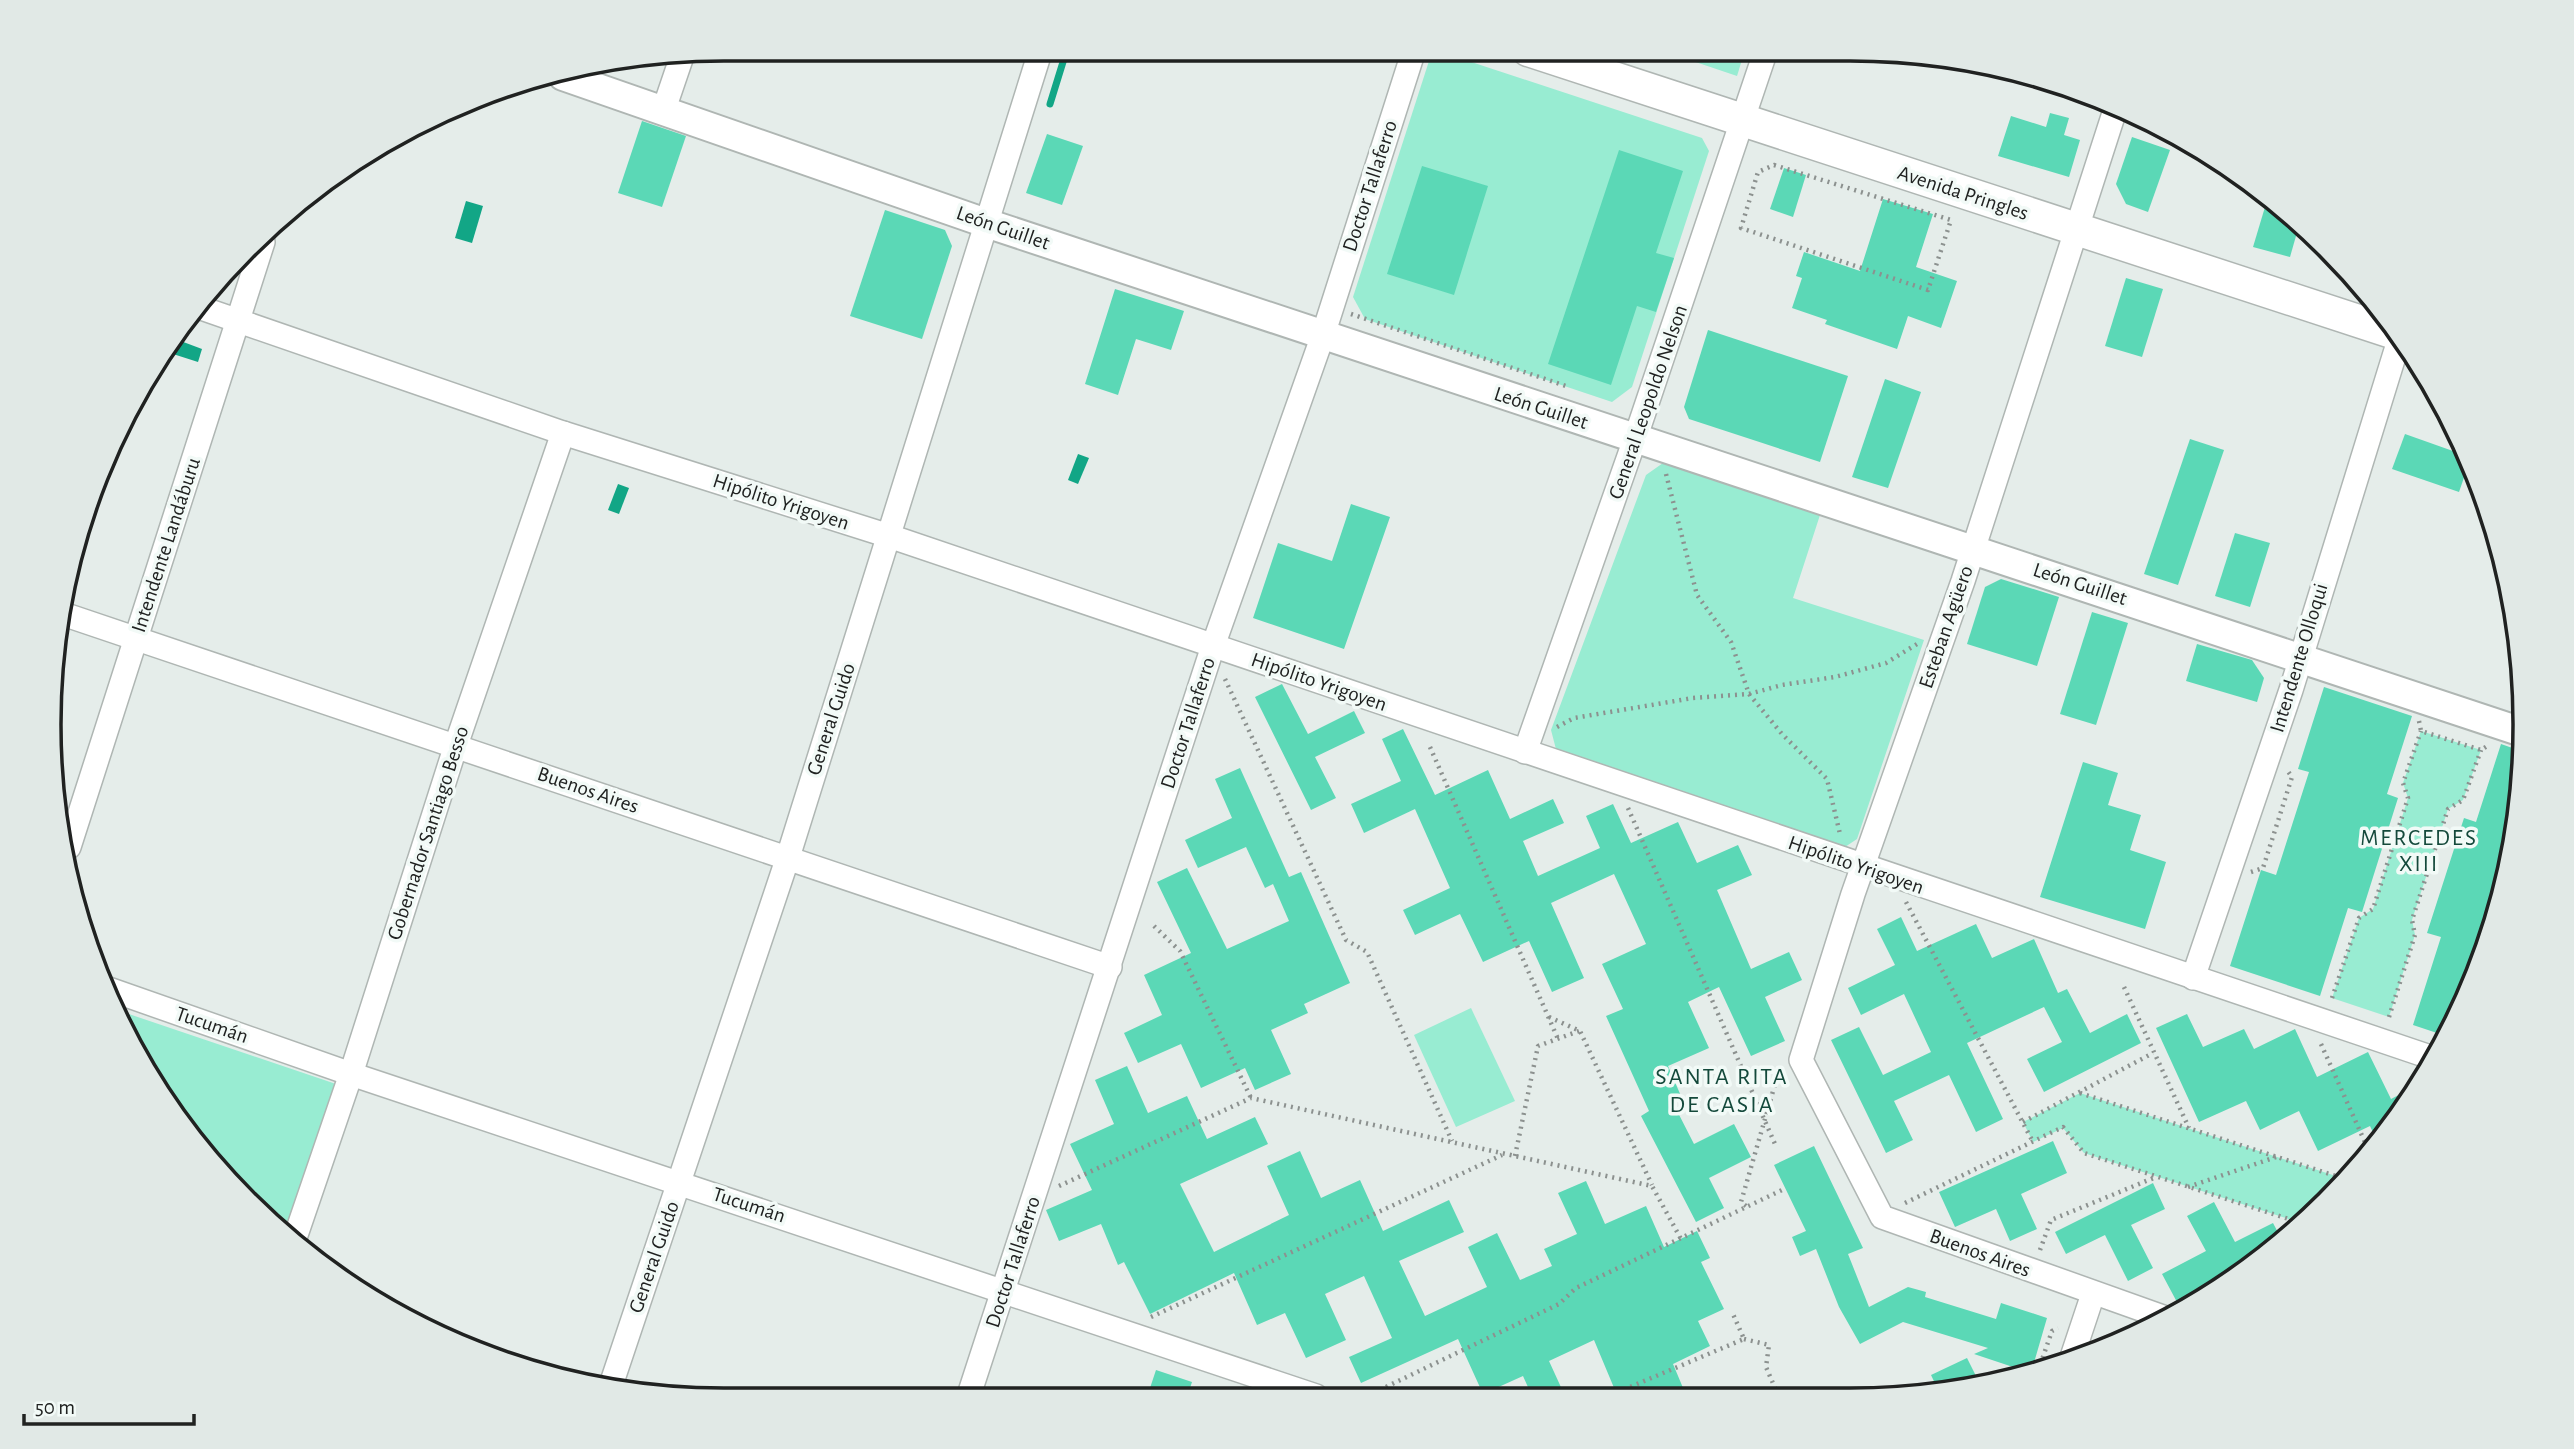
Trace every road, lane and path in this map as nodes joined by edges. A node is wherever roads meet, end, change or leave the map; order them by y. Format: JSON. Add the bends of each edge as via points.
{"nodes":[{"id":1,"x":1037,"y":61,"type":"edge"},
{"id":2,"x":1410,"y":61,"type":"edge"},
{"id":3,"x":1562,"y":61,"type":"edge"},
{"id":4,"x":1762,"y":61,"type":"edge"},
{"id":5,"x":680,"y":63,"type":"edge"},
{"id":6,"x":573,"y":79,"type":"edge"},
{"id":7,"x":664,"y":109,"type":"junction"},
{"id":8,"x":2113,"y":116,"type":"edge"},
{"id":9,"x":1743,"y":120,"type":"junction"},
{"id":10,"x":986,"y":223,"type":"junction"},
{"id":11,"x":2076,"y":230,"type":"junction"},
{"id":12,"x":260,"y":252,"type":"edge"},
{"id":13,"x":1928,"y":290,"type":"joint"},
{"id":14,"x":207,"y":310,"type":"edge"},
{"id":15,"x":1340,"y":311,"type":"dead end"},
{"id":16,"x":238,"y":321,"type":"junction"},
{"id":17,"x":2382,"y":329,"type":"edge"},
{"id":18,"x":1323,"y":335,"type":"junction"},
{"id":19,"x":2395,"y":348,"type":"edge"},
{"id":20,"x":1573,"y":388,"type":"dead end"},
{"id":21,"x":563,"y":433,"type":"junction"},
{"id":22,"x":1635,"y":439,"type":"junction"},
{"id":23,"x":1663,"y":463,"type":"dead end"},
{"id":24,"x":889,"y":537,"type":"junction"},
{"id":25,"x":1973,"y":548,"type":"junction"},
{"id":26,"x":70,"y":617,"type":"edge"},
{"id":27,"x":136,"y":639,"type":"junction"},
{"id":28,"x":1924,"y":640,"type":"dead end"},
{"id":29,"x":1213,"y":646,"type":"junction"},
{"id":30,"x":2300,"y":657,"type":"junction"},
{"id":31,"x":1222,"y":673,"type":"dead end"},
{"id":32,"x":1749,"y":694,"type":"junction"},
{"id":33,"x":2418,"y":714,"type":"dead end"},
{"id":34,"x":2513,"y":729,"type":"edge"},
{"id":35,"x":1551,"y":730,"type":"dead end"},
{"id":36,"x":2421,"y":731,"type":"junction"},
{"id":37,"x":2495,"y":741,"type":"dead end"},
{"id":38,"x":456,"y":745,"type":"junction"},
{"id":39,"x":1430,"y":747,"type":"dead end"},
{"id":40,"x":2481,"y":750,"type":"junction"},
{"id":41,"x":1525,"y":752,"type":"junction"},
{"id":42,"x":2282,"y":764,"type":"dead end"},
{"id":43,"x":1623,"y":797,"type":"dead end"},
{"id":44,"x":1842,"y":838,"type":"dead end"},
{"id":45,"x":72,"y":839,"type":"edge"},
{"id":46,"x":788,"y":856,"type":"junction"},
{"id":47,"x":1863,"y":867,"type":"junction"},
{"id":48,"x":2244,"y":875,"type":"dead end"},
{"id":49,"x":1900,"y":892,"type":"dead end"},
{"id":50,"x":1154,"y":926,"type":"dead end"},
{"id":51,"x":1110,"y":967,"type":"junction"},
{"id":52,"x":2193,"y":978,"type":"junction"},
{"id":53,"x":2124,"y":987,"type":"dead end"},
{"id":54,"x":118,"y":991,"type":"edge"},
{"id":55,"x":2332,"y":998,"type":"junction"},
{"id":56,"x":2325,"y":1002,"type":"dead end"},
{"id":57,"x":2343,"y":1002,"type":"dead end"},
{"id":58,"x":2378,"y":1013,"type":"dead end"},
{"id":59,"x":1549,"y":1017,"type":"junction"},
{"id":60,"x":2389,"y":1017,"type":"junction"},
{"id":61,"x":2391,"y":1024,"type":"dead end"},
{"id":62,"x":1580,"y":1031,"type":"junction"},
{"id":63,"x":2318,"y":1037,"type":"dead end"},
{"id":64,"x":1558,"y":1039,"type":"junction"},
{"id":65,"x":2153,"y":1053,"type":"junction"},
{"id":66,"x":2424,"y":1055,"type":"edge"},
{"id":67,"x":1780,"y":1066,"type":"dead end"},
{"id":68,"x":351,"y":1074,"type":"junction"},
{"id":69,"x":2080,"y":1093,"type":"junction"},
{"id":70,"x":1251,"y":1098,"type":"junction"},
{"id":71,"x":2023,"y":1122,"type":"junction"},
{"id":72,"x":2189,"y":1129,"type":"junction"},
{"id":73,"x":1842,"y":1138,"type":"joint"},
{"id":74,"x":1452,"y":1142,"type":"junction"},
{"id":75,"x":2033,"y":1142,"type":"junction"},
{"id":76,"x":2365,"y":1142,"type":"edge"},
{"id":77,"x":1774,"y":1144,"type":"dead end"},
{"id":78,"x":1504,"y":1154,"type":"junction"},
{"id":79,"x":1515,"y":1156,"type":"junction"},
{"id":80,"x":2277,"y":1157,"type":"junction"},
{"id":81,"x":2335,"y":1176,"type":"edge"},
{"id":82,"x":2157,"y":1177,"type":"junction"},
{"id":83,"x":679,"y":1182,"type":"junction"},
{"id":84,"x":1652,"y":1186,"type":"junction"},
{"id":85,"x":2188,"y":1187,"type":"junction"},
{"id":86,"x":1051,"y":1190,"type":"dead end"},
{"id":87,"x":1782,"y":1190,"type":"dead end"},
{"id":88,"x":1746,"y":1206,"type":"junction"},
{"id":89,"x":1898,"y":1207,"type":"dead end"},
{"id":90,"x":2290,"y":1220,"type":"edge"},
{"id":91,"x":297,"y":1231,"type":"edge"},
{"id":92,"x":1681,"y":1239,"type":"junction"},
{"id":93,"x":2037,"y":1258,"type":"dead end"},
{"id":94,"x":1004,"y":1290,"type":"junction"},
{"id":95,"x":2093,"y":1294,"type":"junction"},
{"id":96,"x":1734,"y":1314,"type":"dead end"},
{"id":97,"x":2153,"y":1314,"type":"edge"},
{"id":98,"x":1144,"y":1321,"type":"dead end"},
{"id":99,"x":2067,"y":1322,"type":"dead end"},
{"id":100,"x":1744,"y":1339,"type":"junction"},
{"id":101,"x":2075,"y":1348,"type":"edge"},
{"id":102,"x":2042,"y":1359,"type":"edge"},
{"id":103,"x":613,"y":1378,"type":"edge"},
{"id":104,"x":971,"y":1388,"type":"edge"},
{"id":105,"x":1292,"y":1388,"type":"edge"},
{"id":106,"x":1384,"y":1388,"type":"edge"},
{"id":107,"x":1628,"y":1388,"type":"edge"},
{"id":108,"x":1775,"y":1388,"type":"edge"}],
"edges":[{"from":1,"to":10,"type":"street","name":"General Guido"},
{"from":2,"to":18,"type":"street","name":"Doctor Tallaferro"},
{"from":3,"to":9,"type":"main road","name":"Avenida Pringles"},
{"from":4,"to":9,"type":"street","name":"General Leopoldo Nelson"},
{"from":5,"to":7,"type":"street"},
{"from":6,"to":7,"type":"street","name":"León Guillet"},
{"from":7,"to":10,"type":"street","name":"León Guillet"},
{"from":8,"to":11,"type":"street","name":"Esteban Agüero"},
{"from":9,"to":11,"type":"main road","name":"Avenida Pringles"},
{"from":9,"to":22,"type":"street","name":"General Leopoldo Nelson"},
{"from":10,"to":18,"type":"street","name":"León Guillet"},
{"from":10,"to":24,"type":"street","name":"General Guido"},
{"from":11,"to":17,"type":"main road","name":"Avenida Pringles"},
{"from":11,"to":25,"type":"street","name":"Esteban Agüero"},
{"from":12,"to":16,"type":"street","name":"Intendente Landáburu"},
{"from":13,"to":13,"type":"path","via":[[1951,220],[1774,165],[1758,172],[1741,228]]},
{"from":14,"to":16,"type":"street","name":"Hipólito Yrigoyen"},
{"from":15,"to":20,"type":"path"},
{"from":16,"to":21,"type":"street","name":"Hipólito Yrigoyen"},
{"from":16,"to":27,"type":"street","name":"Intendente Landáburu"},
{"from":18,"to":22,"type":"street","name":"León Guillet"},
{"from":18,"to":29,"type":"street","name":"Doctor Tallaferro"},
{"from":19,"to":30,"type":"street","name":"Intendente Olloqui"},
{"from":21,"to":24,"type":"street","name":"Hipólito Yrigoyen"},
{"from":21,"to":38,"type":"street","name":"Gobernador Santiago Besso"},
{"from":22,"to":25,"type":"street","name":"León Guillet"},
{"from":22,"to":41,"type":"street","name":"General Leopoldo Nelson"},
{"from":23,"to":32,"type":"path","via":[[1697,595],[1731,642]]},
{"from":24,"to":29,"type":"street","name":"Hipólito Yrigoyen"},
{"from":24,"to":46,"type":"street","name":"General Guido"},
{"from":25,"to":30,"type":"street","name":"León Guillet"},
{"from":25,"to":47,"type":"street","name":"Esteban Agüero"},
{"from":26,"to":27,"type":"street","name":"Buenos Aires"},
{"from":27,"to":38,"type":"street","name":"Buenos Aires"},
{"from":27,"to":45,"type":"street","name":"Intendente Landáburu"},
{"from":28,"to":32,"type":"path","via":[[1886,663]]},
{"from":29,"to":41,"type":"street","name":"Hipólito Yrigoyen"},
{"from":29,"to":51,"type":"street","name":"Doctor Tallaferro"},
{"from":30,"to":34,"type":"street","name":"León Guillet"},
{"from":30,"to":52,"type":"street","name":"Intendente Olloqui"},
{"from":31,"to":74,"type":"path","via":[[1346,940],[1367,952]]},
{"from":32,"to":35,"type":"path","via":[[1693,698],[1574,718]]},
{"from":32,"to":44,"type":"path","via":[[1827,779]]},
{"from":33,"to":36,"type":"path"},
{"from":36,"to":40,"type":"path"},
{"from":36,"to":55,"type":"path","via":[[2403,783],[2408,798],[2373,909],[2359,918]]},
{"from":37,"to":40,"type":"path"},
{"from":38,"to":46,"type":"street","name":"Buenos Aires"},
{"from":38,"to":68,"type":"street","name":"Gobernador Santiago Besso"},
{"from":39,"to":59,"type":"path"},
{"from":40,"to":60,"type":"path","via":[[2463,800],[2448,809],[2412,920],[2415,935]]},
{"from":41,"to":47,"type":"street","name":"Hipólito Yrigoyen"},
{"from":42,"to":48,"type":"path","via":[[2292,777],[2263,868]]},
{"from":43,"to":77,"type":"path"},
{"from":46,"to":51,"type":"street","name":"Buenos Aires"},
{"from":46,"to":83,"type":"street","name":"General Guido"},
{"from":47,"to":52,"type":"street","name":"Hipólito Yrigoyen"},
{"from":47,"to":73,"type":"street","name":"Esteban Agüero","via":[[1801,1060]]},
{"from":49,"to":71,"type":"path"},
{"from":50,"to":70,"type":"path","via":[[1180,951]]},
{"from":51,"to":94,"type":"street","name":"Doctor Tallaferro"},
{"from":52,"to":66,"type":"street","name":"Hipólito Yrigoyen"},
{"from":53,"to":65,"type":"path"},
{"from":54,"to":68,"type":"street","name":"Tucumán"},
{"from":55,"to":56,"type":"path"},
{"from":55,"to":57,"type":"path"},
{"from":58,"to":60,"type":"path"},
{"from":59,"to":62,"type":"path"},
{"from":59,"to":64,"type":"path"},
{"from":60,"to":61,"type":"path"},
{"from":62,"to":64,"type":"path"},
{"from":62,"to":84,"type":"path"},
{"from":63,"to":76,"type":"path"},
{"from":64,"to":79,"type":"path","via":[[1538,1046]]},
{"from":65,"to":69,"type":"path"},
{"from":65,"to":72,"type":"path"},
{"from":67,"to":88,"type":"path","via":[[1741,1202]]},
{"from":68,"to":83,"type":"street","name":"Tucumán"},
{"from":68,"to":91,"type":"street","name":"Gobernador Santiago Besso"},
{"from":69,"to":71,"type":"path"},
{"from":69,"to":72,"type":"path"},
{"from":70,"to":74,"type":"path"},
{"from":70,"to":86,"type":"path"},
{"from":71,"to":75,"type":"path"},
{"from":72,"to":80,"type":"path"},
{"from":73,"to":95,"type":"street","name":"Buenos Aires","via":[[1882,1217]]},
{"from":74,"to":78,"type":"path"},
{"from":75,"to":82,"type":"path","via":[[2063,1128],[2084,1153]]},
{"from":75,"to":89,"type":"path"},
{"from":78,"to":79,"type":"path"},
{"from":78,"to":98,"type":"path"},
{"from":79,"to":84,"type":"path"},
{"from":80,"to":81,"type":"path"},
{"from":80,"to":85,"type":"path"},
{"from":82,"to":85,"type":"path"},
{"from":82,"to":93,"type":"path","via":[[2051,1220]]},
{"from":83,"to":94,"type":"street","name":"Tucumán"},
{"from":83,"to":103,"type":"street","name":"General Guido"},
{"from":84,"to":92,"type":"path"},
{"from":85,"to":90,"type":"path"},
{"from":87,"to":88,"type":"path"},
{"from":88,"to":92,"type":"path"},
{"from":92,"to":106,"type":"path"},
{"from":94,"to":104,"type":"street","name":"Doctor Tallaferro"},
{"from":94,"to":105,"type":"street","name":"Tucumán"},
{"from":95,"to":97,"type":"street","name":"Buenos Aires"},
{"from":95,"to":101,"type":"street"},
{"from":96,"to":100,"type":"path"},
{"from":99,"to":102,"type":"path","via":[[2052,1331]]},
{"from":100,"to":107,"type":"path"},
{"from":100,"to":108,"type":"path","via":[[1769,1345],[1766,1367]]}]}
